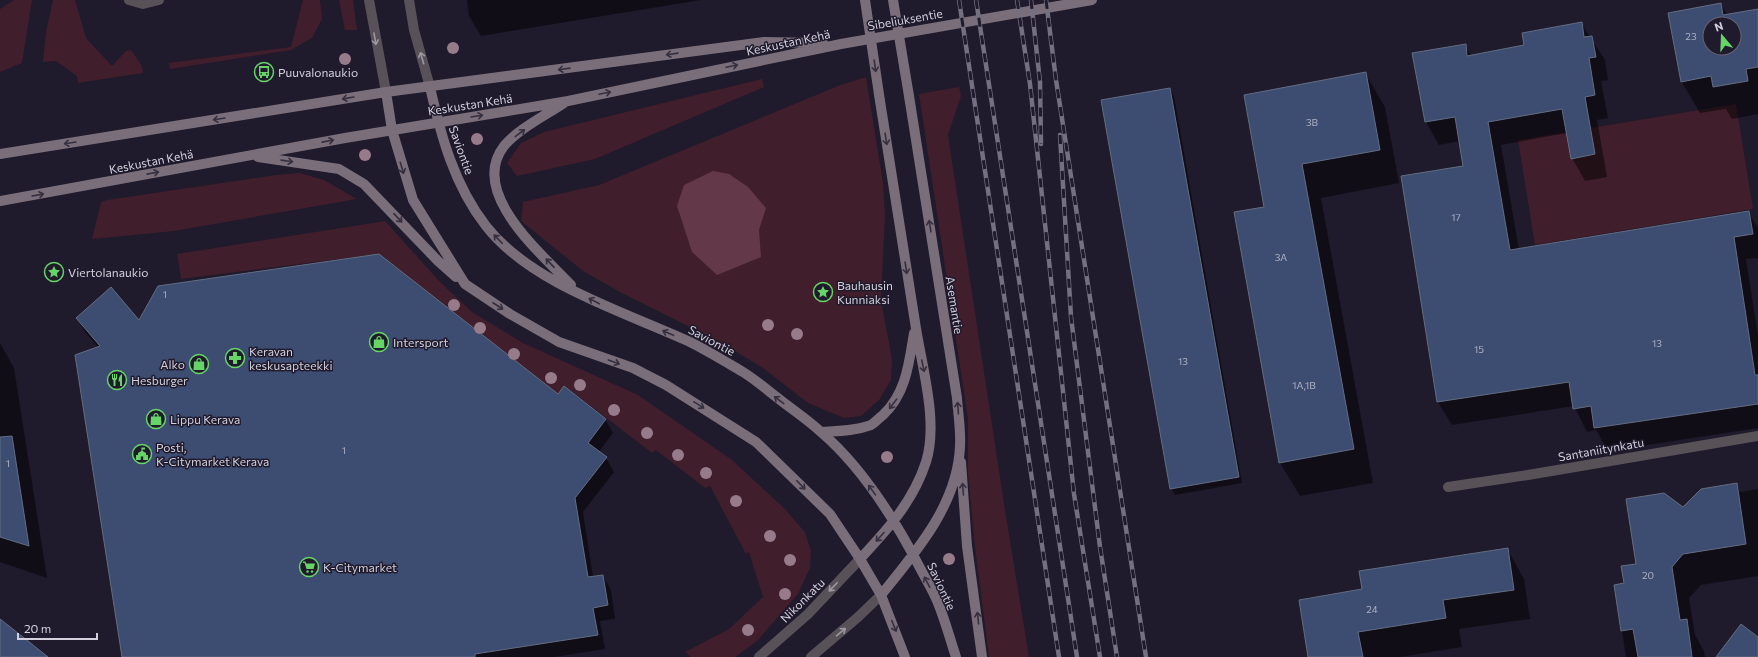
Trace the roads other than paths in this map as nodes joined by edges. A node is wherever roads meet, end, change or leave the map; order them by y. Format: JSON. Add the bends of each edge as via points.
{"nodes":[{"id":1,"x":129,"y":0,"type":"edge"},
{"id":2,"x":159,"y":0,"type":"edge"},
{"id":3,"x":369,"y":0,"type":"edge"},
{"id":4,"x":410,"y":0,"type":"edge"},
{"id":5,"x":866,"y":0,"type":"edge"},
{"id":6,"x":893,"y":0,"type":"edge"},
{"id":7,"x":1092,"y":0,"type":"edge"},
{"id":8,"x":841,"y":44,"type":"junction"},
{"id":9,"x":430,"y":87,"type":"junction"},
{"id":10,"x":386,"y":92,"type":"junction"},
{"id":11,"x":568,"y":101,"type":"junction"},
{"id":12,"x":438,"y":122,"type":"junction"},
{"id":13,"x":392,"y":130,"type":"junction"},
{"id":14,"x":0,"y":154,"type":"edge"},
{"id":15,"x":249,"y":156,"type":"junction"},
{"id":16,"x":0,"y":202,"type":"edge"},
{"id":17,"x":465,"y":284,"type":"junction"},
{"id":18,"x":576,"y":291,"type":"junction"},
{"id":19,"x":915,"y":327,"type":"junction"},
{"id":20,"x":822,"y":432,"type":"junction"},
{"id":21,"x":1758,"y":436,"type":"edge"},
{"id":22,"x":960,"y":447,"type":"junction"},
{"id":23,"x":1448,"y":487,"type":"dead end"},
{"id":24,"x":895,"y":521,"type":"junction"},
{"id":25,"x":914,"y":556,"type":"junction"},
{"id":26,"x":860,"y":559,"type":"junction"},
{"id":27,"x":881,"y":595,"type":"junction"},
{"id":28,"x":759,"y":657,"type":"edge"},
{"id":29,"x":811,"y":657,"type":"edge"},
{"id":30,"x":905,"y":657,"type":"edge"},
{"id":31,"x":956,"y":657,"type":"edge"},
{"id":32,"x":982,"y":657,"type":"edge"}],
"edges":[{"from":1,"to":2,"type":"street","via":[[143,4]]},
{"from":3,"to":10,"type":"street","one_way":true},
{"from":9,"to":4,"type":"street","one_way":true,"via":[[414,30]]},
{"from":5,"to":19,"type":"main road","one_way":true,"bridge":true},
{"from":22,"to":6,"type":"main road","name":"Asemantie","one_way":true,"bridge":true,"via":[[957,398]]},
{"from":7,"to":8,"type":"main road","name":"Sibeliuksentie"},
{"from":8,"to":9,"type":"main road","name":"Keskustan Kehä","one_way":true,"via":[[764,42]]},
{"from":11,"to":8,"type":"main road","name":"Keskustan Kehä","one_way":true},
{"from":9,"to":10,"type":"main road","name":"Keskustan Kehä"},
{"from":9,"to":12,"type":"main road","name":"Saviontie"},
{"from":10,"to":13,"type":"main road"},
{"from":10,"to":14,"type":"main road","name":"Keskustan Kehä","one_way":true},
{"from":12,"to":11,"type":"main road","name":"Keskustan Kehä","one_way":true},
{"from":18,"to":11,"type":"main road","one_way":true,"via":[[524,235],[502,204],[494,172],[496,160],[506,145],[520,132]]},
{"from":12,"to":13,"type":"main road","name":"Keskustan Kehä"},
{"from":18,"to":12,"type":"main road","name":"Saviontie","one_way":true,"via":[[532,267],[506,247],[486,226],[452,167]]},
{"from":15,"to":13,"type":"main road","name":"Keskustan Kehä","one_way":true},
{"from":13,"to":17,"type":"main road","one_way":true,"via":[[413,200]]},
{"from":16,"to":15,"type":"main road","name":"Keskustan Kehä","one_way":true},
{"from":15,"to":17,"type":"main road","one_way":true,"via":[[339,169],[364,184],[438,261]]},
{"from":17,"to":26,"type":"main road","one_way":true,"via":[[559,342],[633,368],[666,384],[756,442],[830,514]]},
{"from":20,"to":18,"type":"main road","name":"Saviontie","one_way":true,"via":[[745,374],[691,343],[612,310]]},
{"from":19,"to":20,"type":"main road","one_way":true,"via":[[909,366],[900,395],[890,409],[873,424],[857,429]]},
{"from":19,"to":24,"type":"main road","one_way":true,"via":[[927,384],[930,440],[926,462],[914,491]]},
{"from":24,"to":20,"type":"main road","name":"Saviontie","one_way":true,"via":[[853,464]]},
{"from":21,"to":23,"type":"street","name":"Santaniitynkatu"},
{"from":22,"to":25,"type":"main road","name":"Asemantie","via":[[954,482],[942,511]]},
{"from":32,"to":22,"type":"main road","one_way":true,"via":[[967,546]]},
{"from":24,"to":25,"type":"main road","name":"Saviontie"},
{"from":24,"to":26,"type":"main road","one_way":true},
{"from":25,"to":27,"type":"main road","name":"Asemantie"},
{"from":31,"to":25,"type":"main road","name":"Saviontie","one_way":true,"via":[[938,602]]},
{"from":26,"to":27,"type":"main road"},
{"from":26,"to":28,"type":"street","name":"Nikonkatu","one_way":true,"via":[[808,614]]},
{"from":29,"to":27,"type":"street","one_way":true},
{"from":27,"to":30,"type":"main road","one_way":true}]}
